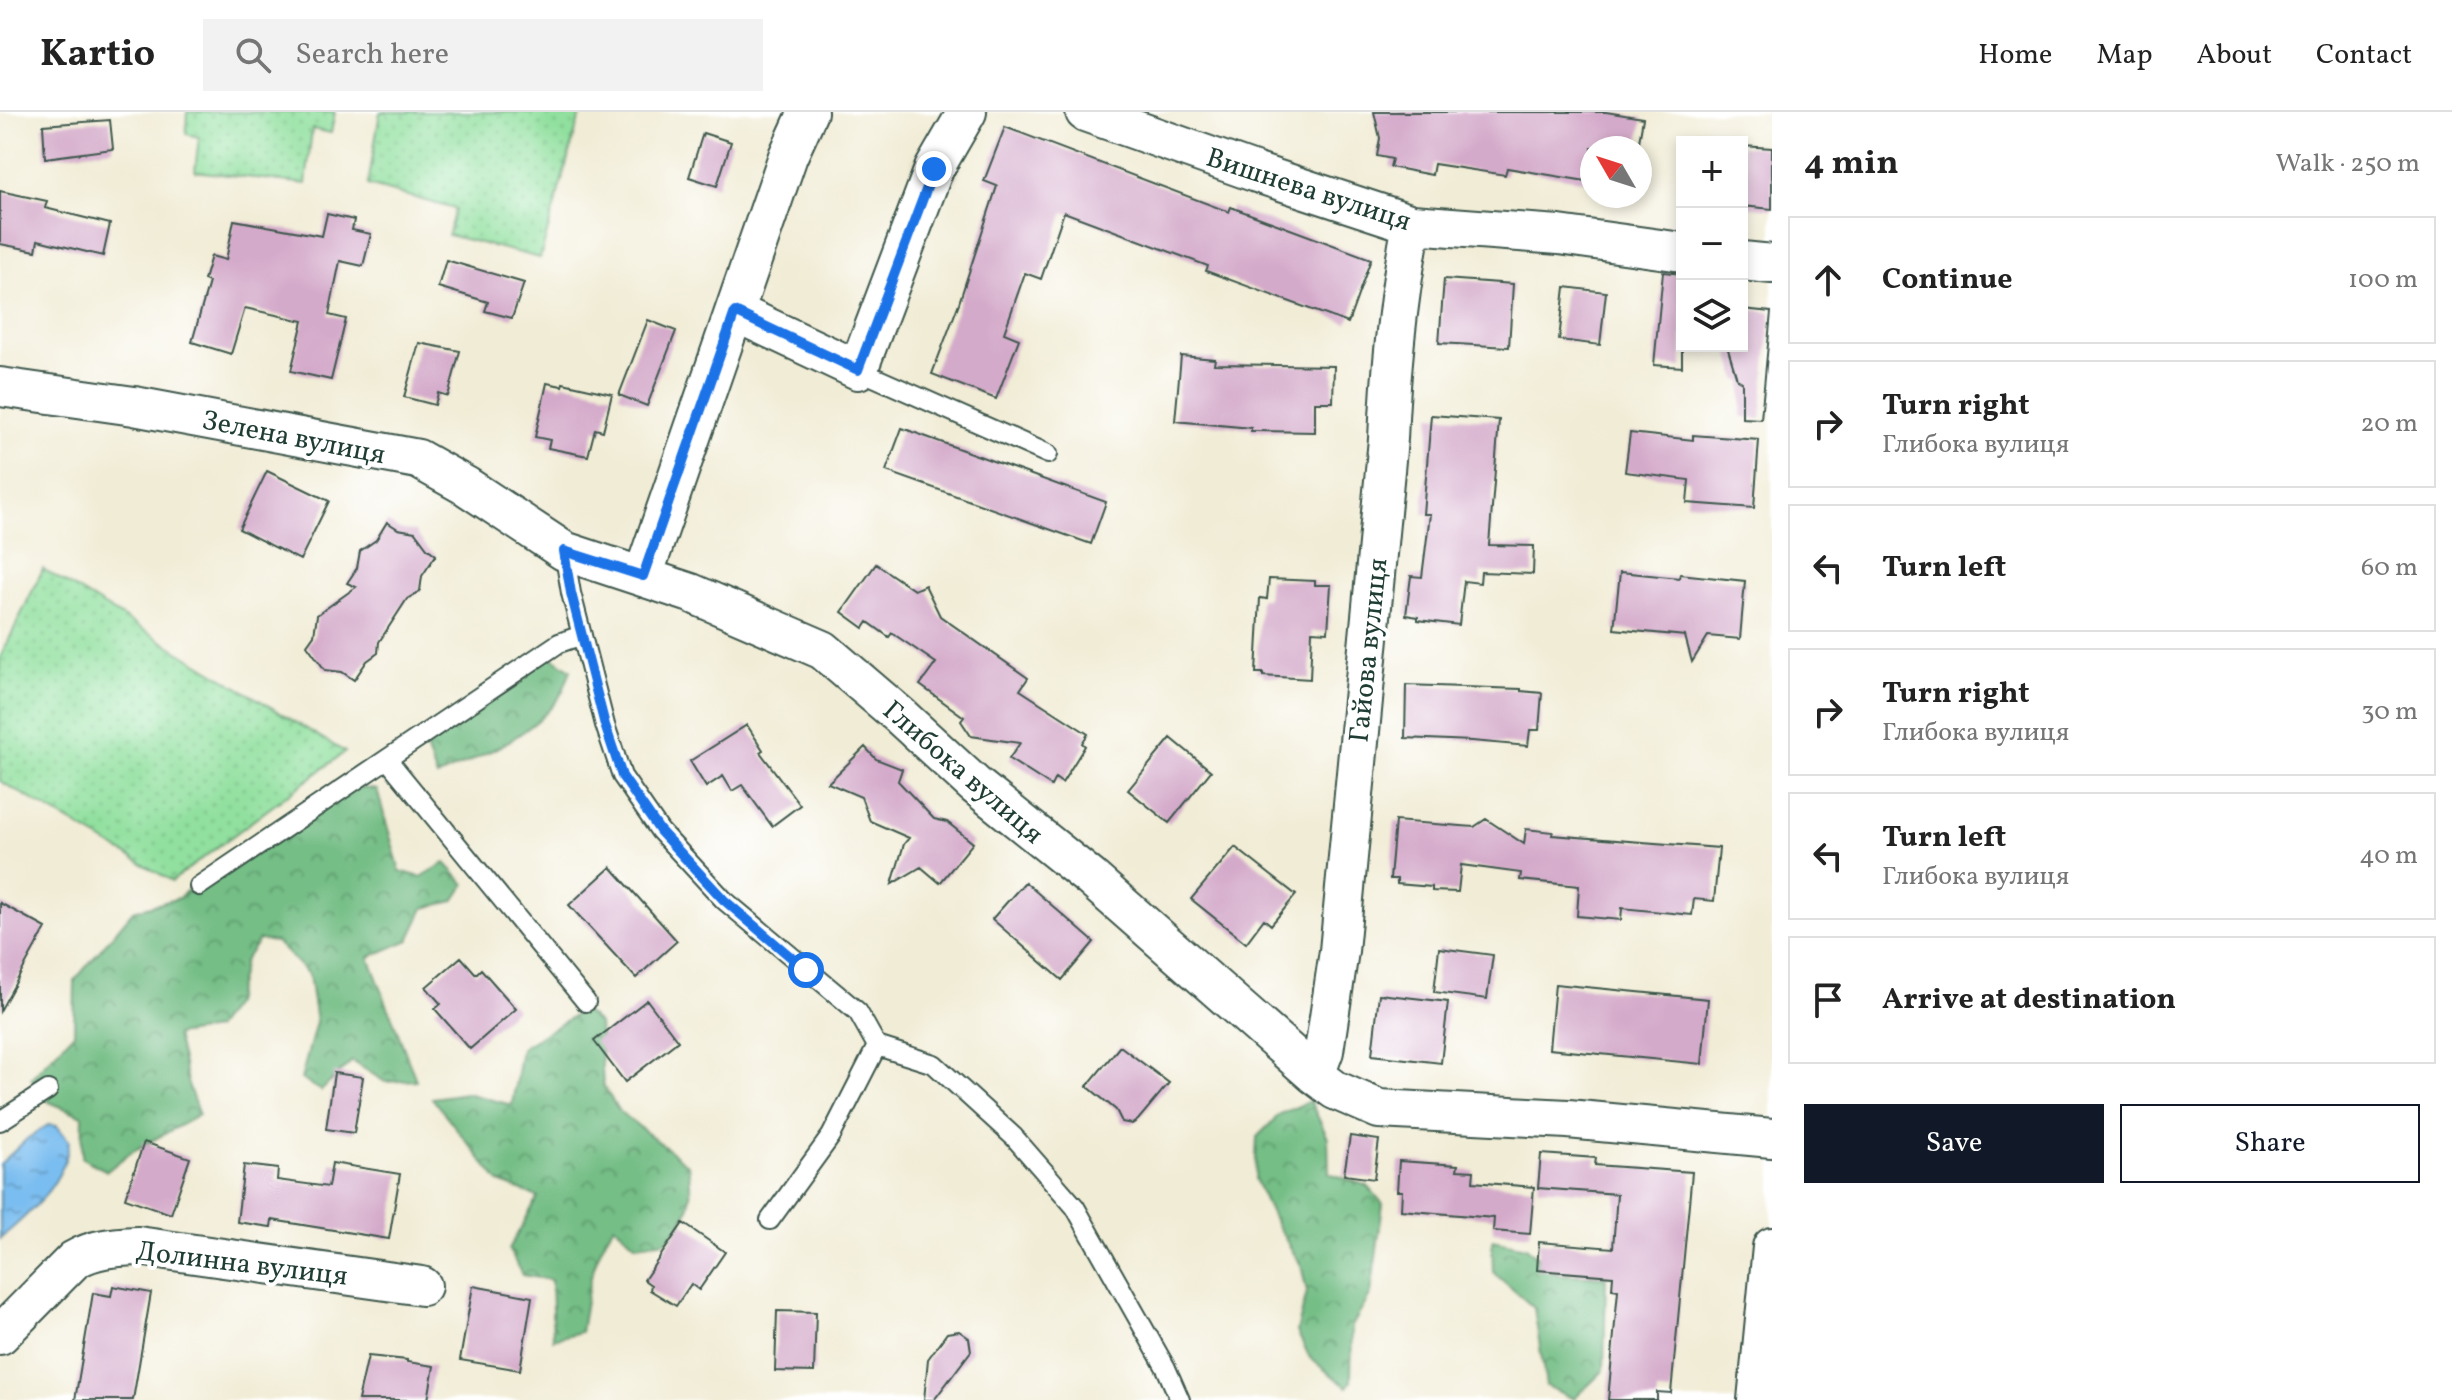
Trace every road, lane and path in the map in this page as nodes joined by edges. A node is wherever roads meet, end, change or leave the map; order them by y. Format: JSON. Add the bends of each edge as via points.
{"nodes":[{"id":1,"x":808,"y":112,"type":"edge"},
{"id":2,"x":967,"y":112,"type":"edge"},
{"id":3,"x":1085,"y":112,"type":"edge"},
{"id":4,"x":1412,"y":224,"type":"junction"},
{"id":5,"x":1676,"y":251,"type":"edge"},
{"id":6,"x":1748,"y":262,"type":"edge"},
{"id":7,"x":1772,"y":264,"type":"edge"},
{"id":8,"x":735,"y":312,"type":"junction"},
{"id":9,"x":858,"y":370,"type":"junction"},
{"id":10,"x":0,"y":387,"type":"edge"},
{"id":11,"x":1048,"y":454,"type":"dead end"},
{"id":12,"x":564,"y":551,"type":"junction"},
{"id":13,"x":643,"y":576,"type":"junction"},
{"id":14,"x":582,"y":635,"type":"junction"},
{"id":15,"x":387,"y":759,"type":"junction"},
{"id":16,"x":199,"y":886,"type":"dead end"},
{"id":17,"x":586,"y":1002,"type":"dead end"},
{"id":18,"x":877,"y":1046,"type":"junction"},
{"id":19,"x":1315,"y":1075,"type":"junction"},
{"id":20,"x":48,"y":1090,"type":"dead end"},
{"id":21,"x":0,"y":1121,"type":"edge"},
{"id":22,"x":1772,"y":1138,"type":"edge"},
{"id":23,"x":770,"y":1220,"type":"dead end"},
{"id":24,"x":1772,"y":1247,"type":"edge"},
{"id":25,"x":422,"y":1286,"type":"dead end"},
{"id":26,"x":0,"y":1335,"type":"edge"},
{"id":27,"x":1180,"y":1400,"type":"edge"},
{"id":28,"x":1757,"y":1400,"type":"edge"}],
"edges":[{"from":1,"to":8,"type":"street"},
{"from":2,"to":9,"type":"street","via":[[934,169]]},
{"from":3,"to":4,"type":"street","name":"Вишнева вулиця"},
{"from":4,"to":5,"type":"street","name":"Вишнева вулиця","via":[[1559,235]]},
{"from":4,"to":19,"type":"street","name":"Гайова вулиця","via":[[1391,376],[1339,951],[1324,1051]]},
{"from":6,"to":7,"type":"street"},
{"from":8,"to":9,"type":"street"},
{"from":8,"to":13,"type":"street"},
{"from":9,"to":11,"type":"lane"},
{"from":10,"to":12,"type":"street","name":"Зелена вулиця","via":[[134,406],[418,459]]},
{"from":12,"to":13,"type":"street","name":"Глибока вулиця"},
{"from":12,"to":14,"type":"lane"},
{"from":13,"to":19,"type":"street","name":"Глибока вулиця","via":[[823,650]]},
{"from":14,"to":15,"type":"lane","via":[[559,643]]},
{"from":14,"to":18,"type":"lane","via":[[622,776],[660,831],[724,900],[858,1012]]},
{"from":15,"to":16,"type":"lane"},
{"from":15,"to":17,"type":"lane"},
{"from":18,"to":23,"type":"lane","via":[[831,1136]]},
{"from":18,"to":27,"type":"lane","via":[[934,1064],[1014,1137],[1075,1207]]},
{"from":19,"to":22,"type":"street","name":"Глибока вулиця","via":[[1379,1109]]},
{"from":20,"to":21,"type":"lane"},
{"from":24,"to":28,"type":"street"},
{"from":25,"to":26,"type":"street","name":"Долинна вулиця","via":[[138,1246],[111,1248],[74,1260]]}]}
